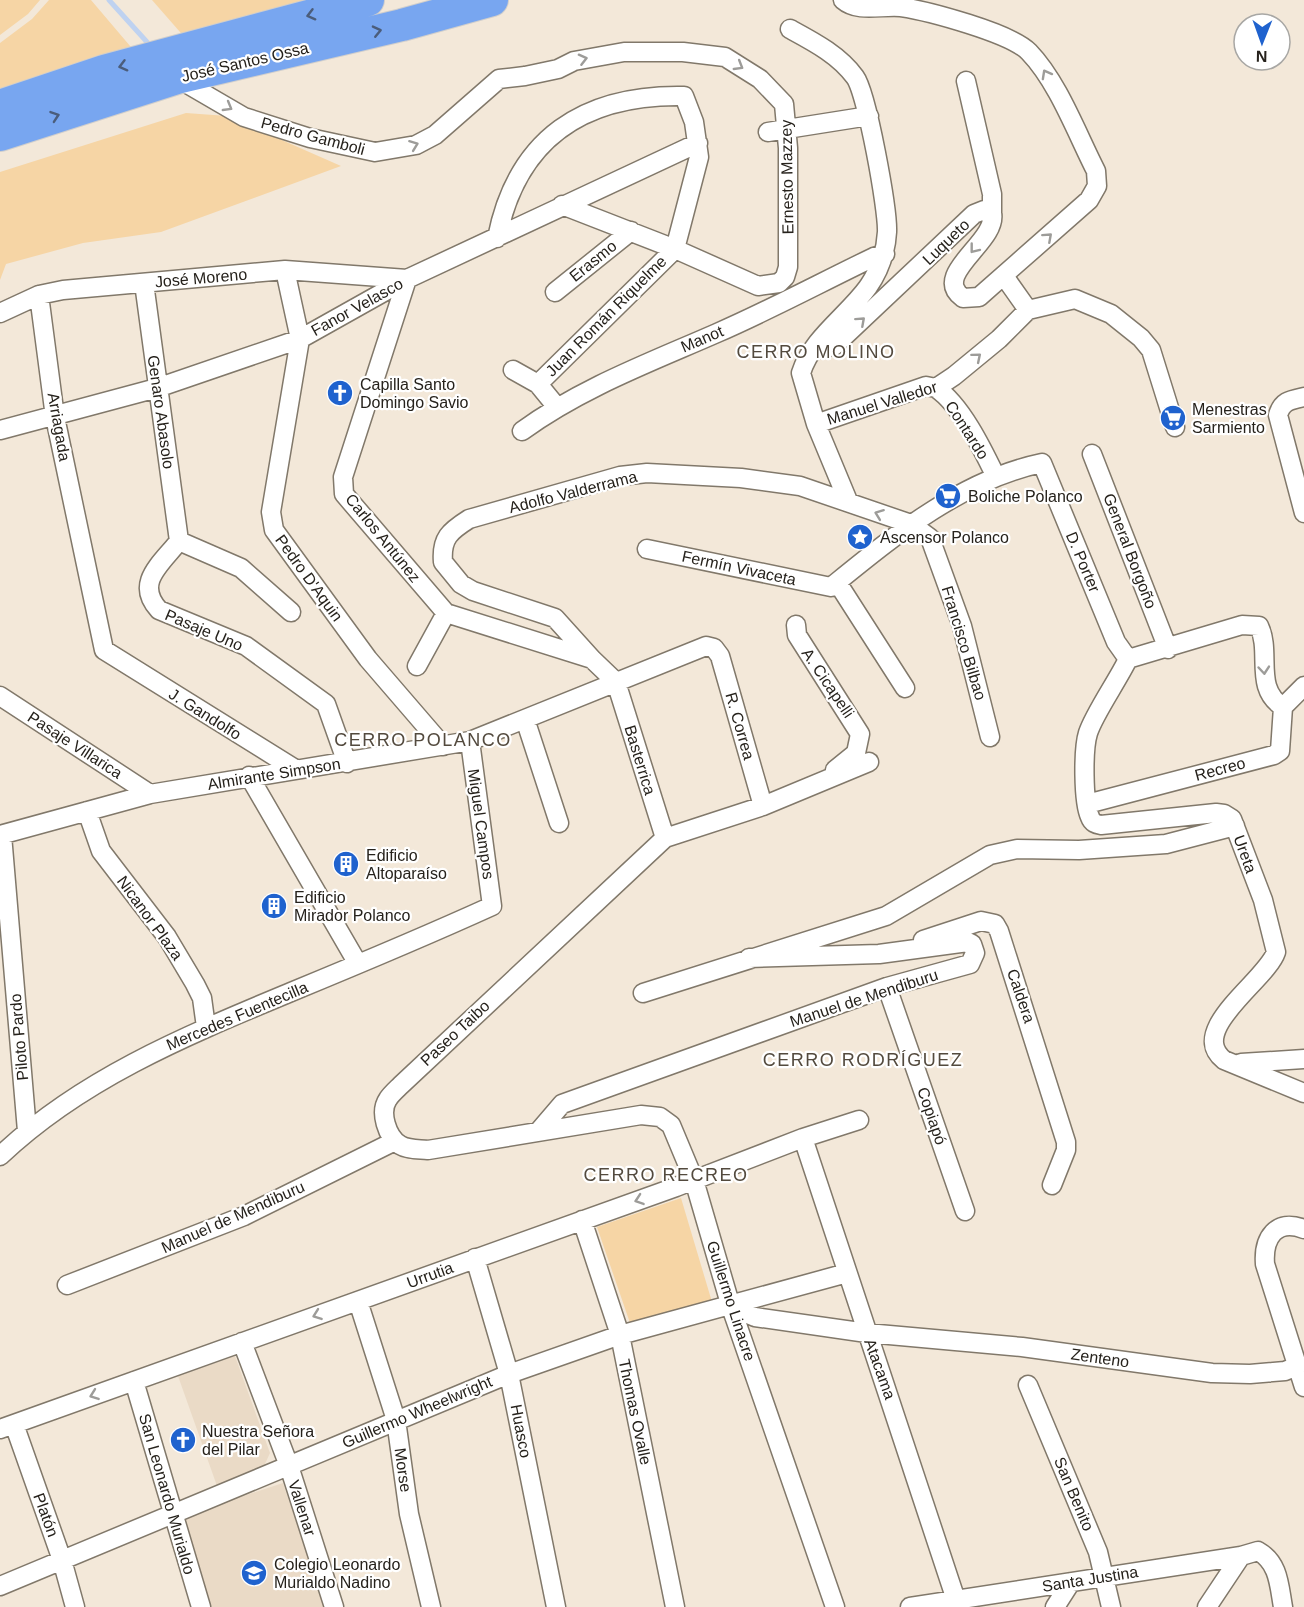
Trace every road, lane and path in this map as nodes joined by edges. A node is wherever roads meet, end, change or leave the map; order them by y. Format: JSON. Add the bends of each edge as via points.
{"nodes":[{"id":1,"x":368,"y":0,"type":"edge"},
{"id":2,"x":492,"y":0,"type":"edge"},
{"id":3,"x":843,"y":0,"type":"edge"},
{"id":4,"x":790,"y":29,"type":"dead end"},
{"id":5,"x":683,"y":52,"type":"joint"},
{"id":6,"x":177,"y":78,"type":"junction"},
{"id":7,"x":966,"y":81,"type":"dead end"},
{"id":8,"x":0,"y":106,"type":"edge"},
{"id":9,"x":869,"y":116,"type":"junction"},
{"id":10,"x":777,"y":131,"type":"junction"},
{"id":11,"x":0,"y":135,"type":"edge"},
{"id":12,"x":699,"y":143,"type":"junction"},
{"id":13,"x":562,"y":205,"type":"junction"},
{"id":14,"x":992,"y":213,"type":"junction"},
{"id":15,"x":631,"y":231,"type":"junction"},
{"id":16,"x":497,"y":237,"type":"junction"},
{"id":17,"x":675,"y":249,"type":"junction"},
{"id":18,"x":885,"y":254,"type":"junction"},
{"id":19,"x":285,"y":270,"type":"junction"},
{"id":20,"x":1004,"y":276,"type":"junction"},
{"id":21,"x":407,"y":279,"type":"junction"},
{"id":22,"x":144,"y":283,"type":"junction"},
{"id":23,"x":770,"y":286,"type":"junction"},
{"id":24,"x":555,"y":292,"type":"dead end"},
{"id":25,"x":39,"y":295,"type":"junction"},
{"id":26,"x":1029,"y":310,"type":"junction"},
{"id":27,"x":0,"y":313,"type":"edge"},
{"id":28,"x":757,"y":313,"type":"junction"},
{"id":29,"x":300,"y":339,"type":"junction"},
{"id":30,"x":813,"y":350,"type":"junction"},
{"id":31,"x":513,"y":370,"type":"dead end"},
{"id":32,"x":538,"y":384,"type":"junction"},
{"id":33,"x":157,"y":388,"type":"junction"},
{"id":34,"x":936,"y":388,"type":"junction"},
{"id":35,"x":1304,"y":398,"type":"edge"},
{"id":36,"x":556,"y":406,"type":"junction"},
{"id":37,"x":55,"y":417,"type":"junction"},
{"id":38,"x":816,"y":424,"type":"junction"},
{"id":39,"x":1175,"y":427,"type":"dead end"},
{"id":40,"x":0,"y":430,"type":"edge"},
{"id":41,"x":522,"y":430,"type":"dead end"},
{"id":42,"x":1092,"y":454,"type":"dead end"},
{"id":43,"x":995,"y":476,"type":"junction"},
{"id":44,"x":848,"y":501,"type":"junction"},
{"id":45,"x":1304,"y":513,"type":"edge"},
{"id":46,"x":911,"y":524,"type":"junction"},
{"id":47,"x":179,"y":541,"type":"junction"},
{"id":48,"x":647,"y":549,"type":"dead end"},
{"id":49,"x":834,"y":585,"type":"junction"},
{"id":50,"x":291,"y":612,"type":"dead end"},
{"id":51,"x":446,"y":614,"type":"junction"},
{"id":52,"x":796,"y":625,"type":"dead end"},
{"id":53,"x":714,"y":648,"type":"joint"},
{"id":54,"x":1168,"y":649,"type":"junction"},
{"id":55,"x":116,"y":659,"type":"joint"},
{"id":56,"x":592,"y":659,"type":"junction"},
{"id":57,"x":1128,"y":659,"type":"junction"},
{"id":58,"x":417,"y":666,"type":"dead end"},
{"id":59,"x":616,"y":682,"type":"junction"},
{"id":60,"x":1304,"y":686,"type":"edge"},
{"id":61,"x":1114,"y":687,"type":"junction"},
{"id":62,"x":905,"y":688,"type":"dead end"},
{"id":63,"x":0,"y":696,"type":"edge"},
{"id":64,"x":1096,"y":699,"type":"dead end"},
{"id":65,"x":1283,"y":707,"type":"junction"},
{"id":66,"x":525,"y":719,"type":"junction"},
{"id":67,"x":990,"y":737,"type":"dead end"},
{"id":68,"x":470,"y":741,"type":"junction"},
{"id":69,"x":443,"y":746,"type":"junction"},
{"id":70,"x":869,"y":762,"type":"dead end"},
{"id":71,"x":347,"y":763,"type":"junction"},
{"id":72,"x":295,"y":769,"type":"junction"},
{"id":73,"x":249,"y":776,"type":"junction"},
{"id":74,"x":809,"y":789,"type":"junction"},
{"id":75,"x":150,"y":794,"type":"junction"},
{"id":76,"x":1088,"y":804,"type":"junction"},
{"id":77,"x":763,"y":806,"type":"junction"},
{"id":78,"x":87,"y":811,"type":"junction"},
{"id":79,"x":559,"y":823,"type":"dead end"},
{"id":80,"x":1235,"y":826,"type":"junction"},
{"id":81,"x":1,"y":835,"type":"edge"},
{"id":82,"x":665,"y":838,"type":"junction"},
{"id":83,"x":1201,"y":847,"type":"dead end"},
{"id":84,"x":1103,"y":849,"type":"junction"},
{"id":85,"x":492,"y":906,"type":"joint"},
{"id":86,"x":879,"y":954,"type":"junction"},
{"id":87,"x":749,"y":958,"type":"junction"},
{"id":88,"x":358,"y":964,"type":"junction"},
{"id":89,"x":886,"y":987,"type":"junction"},
{"id":90,"x":643,"y":993,"type":"dead end"},
{"id":91,"x":206,"y":1027,"type":"junction"},
{"id":92,"x":1304,"y":1059,"type":"edge"},
{"id":93,"x":1233,"y":1064,"type":"junction"},
{"id":94,"x":1304,"y":1093,"type":"edge"},
{"id":95,"x":859,"y":1120,"type":"dead end"},
{"id":96,"x":27,"y":1131,"type":"junction"},
{"id":97,"x":538,"y":1132,"type":"junction"},
{"id":98,"x":803,"y":1138,"type":"junction"},
{"id":99,"x":395,"y":1141,"type":"junction"},
{"id":100,"x":0,"y":1156,"type":"edge"},
{"id":101,"x":694,"y":1180,"type":"junction"},
{"id":102,"x":1052,"y":1185,"type":"dead end"},
{"id":103,"x":965,"y":1211,"type":"dead end"},
{"id":104,"x":582,"y":1220,"type":"junction"},
{"id":105,"x":1304,"y":1228,"type":"edge"},
{"id":106,"x":475,"y":1258,"type":"junction"},
{"id":107,"x":847,"y":1273,"type":"junction"},
{"id":108,"x":67,"y":1284,"type":"dead end"},
{"id":109,"x":358,"y":1300,"type":"junction"},
{"id":110,"x":731,"y":1306,"type":"junction"},
{"id":111,"x":867,"y":1333,"type":"junction"},
{"id":112,"x":620,"y":1335,"type":"junction"},
{"id":113,"x":242,"y":1342,"type":"junction"},
{"id":114,"x":1298,"y":1366,"type":"junction"},
{"id":115,"x":509,"y":1374,"type":"junction"},
{"id":116,"x":134,"y":1381,"type":"junction"},
{"id":117,"x":1028,"y":1385,"type":"dead end"},
{"id":118,"x":1304,"y":1387,"type":"edge"},
{"id":119,"x":396,"y":1420,"type":"junction"},
{"id":120,"x":7,"y":1427,"type":"edge"},
{"id":121,"x":288,"y":1466,"type":"junction"},
{"id":122,"x":171,"y":1515,"type":"junction"},
{"id":123,"x":1241,"y":1556,"type":"junction"},
{"id":124,"x":62,"y":1560,"type":"junction"},
{"id":125,"x":1071,"y":1582,"type":"junction"},
{"id":126,"x":0,"y":1586,"type":"edge"},
{"id":127,"x":1021,"y":1590,"type":"junction"},
{"id":128,"x":1105,"y":1596,"type":"edge"},
{"id":129,"x":966,"y":1601,"type":"edge"},
{"id":130,"x":75,"y":1607,"type":"edge"},
{"id":131,"x":201,"y":1607,"type":"edge"},
{"id":132,"x":334,"y":1607,"type":"edge"},
{"id":133,"x":431,"y":1607,"type":"edge"},
{"id":134,"x":556,"y":1607,"type":"edge"},
{"id":135,"x":675,"y":1607,"type":"edge"},
{"id":136,"x":834,"y":1607,"type":"edge"},
{"id":137,"x":910,"y":1607,"type":"edge"},
{"id":138,"x":1010,"y":1607,"type":"edge"},
{"id":139,"x":1055,"y":1607,"type":"edge"},
{"id":140,"x":1207,"y":1607,"type":"edge"},
{"id":141,"x":1283,"y":1607,"type":"edge"}],
"edges":[{"from":1,"to":8,"type":"highway","name":"José Santos Ossa","one_way":true,"via":[[104,71]]},
{"from":6,"to":2,"type":"highway","name":"José Santos Ossa","one_way":true},
{"from":20,"to":3,"type":"street","one_way":true,"via":[[1089,200],[1096,186],[1096,171],[1041,67],[1028,50],[1012,39],[900,8],[867,8]]},
{"from":4,"to":9,"type":"street","via":[[843,62],[857,80]]},
{"from":6,"to":5,"type":"street","name":"Pedro Gamboli","one_way":true,"via":[[244,117],[310,138],[375,152],[416,145],[435,135],[500,79],[624,52]]},
{"from":5,"to":10,"type":"street","name":"Ernesto Mazzey","one_way":true,"via":[[724,57],[760,79],[784,105]]},
{"from":11,"to":6,"type":"highway","name":"José Santos Ossa","one_way":true},
{"from":7,"to":14,"type":"street","via":[[992,194]]},
{"from":9,"to":10,"type":"street"},
{"from":9,"to":18,"type":"street","via":[[887,229]]},
{"from":10,"to":23,"type":"street","name":"Ernesto Mazzey","via":[[788,267],[785,278]]},
{"from":12,"to":13,"type":"street","name":"Fanor Velasco"},
{"from":12,"to":16,"type":"street","via":[[684,96],[655,97],[580,116],[539,146],[513,182]]},
{"from":12,"to":17,"type":"street","via":[[699,157]]},
{"from":13,"to":15,"type":"street"},
{"from":13,"to":16,"type":"street","name":"Fanor Velasco"},
{"from":14,"to":20,"type":"street","name":"Luqueto","one_way":true,"via":[[990,230],[956,272],[952,284],[955,293],[970,299],[979,297]]},
{"from":30,"to":14,"type":"street","name":"Luqueto","one_way":true,"via":[[834,346],[974,214],[984,210]]},
{"from":15,"to":17,"type":"street"},
{"from":15,"to":24,"type":"street","name":"Erasmo"},
{"from":16,"to":21,"type":"street","name":"Fanor Velasco"},
{"from":17,"to":23,"type":"street","via":[[758,286]]},
{"from":17,"to":32,"type":"street","name":"Juan Román Riquelme"},
{"from":18,"to":28,"type":"street","name":"Manot"},
{"from":18,"to":30,"type":"street","via":[[868,287]]},
{"from":19,"to":21,"type":"street","name":"José Moreno"},
{"from":19,"to":22,"type":"street","name":"José Moreno"},
{"from":19,"to":29,"type":"street","name":"Pedro D'Aquin"},
{"from":20,"to":26,"type":"street"},
{"from":21,"to":29,"type":"street","name":"Fanor Velasco"},
{"from":21,"to":51,"type":"street","name":"Carlos Antúnez","via":[[343,477],[344,494]]},
{"from":22,"to":25,"type":"street","name":"José Moreno"},
{"from":22,"to":33,"type":"street","name":"Genaro Abasolo"},
{"from":23,"to":28,"type":"street","name":"Ernesto Mazzey"},
{"from":25,"to":27,"type":"street","name":"José Moreno"},
{"from":25,"to":37,"type":"street","name":"Arriagada"},
{"from":34,"to":26,"type":"street","name":"Manuel Valledor","one_way":true},
{"from":26,"to":39,"type":"street","name":"Manuel Valledor","via":[[1075,299],[1111,314],[1141,338],[1151,350]]},
{"from":28,"to":36,"type":"street","name":"Manot"},
{"from":29,"to":33,"type":"street","name":"Fanor Velasco"},
{"from":29,"to":69,"type":"street","name":"Pedro D'Aquin","via":[[271,512],[274,530],[368,659]]},
{"from":30,"to":38,"type":"street","via":[[801,373]]},
{"from":31,"to":32,"type":"street"},
{"from":32,"to":36,"type":"street"},
{"from":33,"to":37,"type":"street","name":"Fanor Velasco"},
{"from":33,"to":47,"type":"street","name":"Genaro Abasolo"},
{"from":34,"to":38,"type":"street","name":"Manuel Valledor","via":[[926,386]]},
{"from":34,"to":43,"type":"street","name":"Contardo","via":[[972,433]]},
{"from":35,"to":45,"type":"street","via":[[1288,400],[1278,415]]},
{"from":36,"to":41,"type":"street","name":"Manot"},
{"from":37,"to":40,"type":"street","name":"Fanor Velasco"},
{"from":37,"to":55,"type":"street","name":"Arriagada","via":[[104,651]]},
{"from":38,"to":44,"type":"street"},
{"from":42,"to":54,"type":"street","name":"General Borgoño"},
{"from":43,"to":46,"type":"street"},
{"from":43,"to":57,"type":"street","name":"D. Porter","via":[[1042,463],[1116,642]]},
{"from":46,"to":44,"type":"street","name":"Adolfo Valderrama","one_way":true},
{"from":44,"to":56,"type":"street","name":"Adolfo Valderrama","via":[[773,481],[647,473],[620,476],[469,519],[451,530],[444,539],[443,562],[461,584],[555,618]]},
{"from":46,"to":49,"type":"street"},
{"from":46,"to":67,"type":"street","name":"Francisco Bilbao","via":[[930,538],[962,627]]},
{"from":47,"to":50,"type":"street","via":[[241,568]]},
{"from":47,"to":71,"type":"street","name":"Pasaje Uno","via":[[148,581],[146,590],[151,602],[159,610],[246,646],[326,704]]},
{"from":48,"to":49,"type":"street","name":"Fermín Vivaceta"},
{"from":49,"to":62,"type":"street"},
{"from":51,"to":56,"type":"street"},
{"from":51,"to":58,"type":"street"},
{"from":52,"to":74,"type":"street","name":"A. Cicapelli","via":[[797,635],[858,727],[861,741],[856,753]]},
{"from":53,"to":59,"type":"street","name":"Almirante Simpson","via":[[706,646]]},
{"from":53,"to":77,"type":"street","name":"R. Correa","via":[[720,656]]},
{"from":54,"to":57,"type":"street"},
{"from":54,"to":65,"type":"street","one_way":true,"via":[[1242,625],[1259,626],[1266,688],[1274,702]]},
{"from":55,"to":72,"type":"street","name":"J. Gandolfo"},
{"from":56,"to":59,"type":"street"},
{"from":57,"to":61,"type":"street"},
{"from":59,"to":66,"type":"street","name":"Almirante Simpson"},
{"from":59,"to":82,"type":"street","name":"Basterrica"},
{"from":60,"to":65,"type":"street"},
{"from":61,"to":64,"type":"street"},
{"from":61,"to":76,"type":"street","via":[[1088,732]]},
{"from":63,"to":75,"type":"street","name":"Pasaje Villarica"},
{"from":65,"to":76,"type":"street","name":"Recreo","via":[[1282,743],[1274,755]]},
{"from":66,"to":68,"type":"street","name":"Almirante Simpson"},
{"from":66,"to":79,"type":"street"},
{"from":68,"to":69,"type":"street","name":"Almirante Simpson"},
{"from":68,"to":85,"type":"street","name":"Miguel Campos"},
{"from":69,"to":71,"type":"street","name":"Almirante Simpson"},
{"from":70,"to":74,"type":"street"},
{"from":71,"to":72,"type":"street","name":"Almirante Simpson"},
{"from":72,"to":73,"type":"street","name":"Almirante Simpson"},
{"from":73,"to":75,"type":"street","name":"Almirante Simpson"},
{"from":73,"to":88,"type":"street"},
{"from":74,"to":77,"type":"street"},
{"from":75,"to":78,"type":"street","name":"Almirante Simpson"},
{"from":76,"to":80,"type":"street","name":"Ureta","via":[[1090,818],[1101,825],[1216,813],[1224,814]]},
{"from":77,"to":82,"type":"street"},
{"from":78,"to":81,"type":"street","name":"Almirante Simpson"},
{"from":78,"to":91,"type":"street","name":"Nicanor Plaza","via":[[101,851],[167,937],[195,984],[202,998]]},
{"from":80,"to":84,"type":"street","name":"Manuel de Mendiburu","via":[[1166,844]]},
{"from":80,"to":93,"type":"street","name":"Ureta","via":[[1263,900],[1276,952],[1264,972],[1216,1026],[1215,1043],[1220,1056]]},
{"from":81,"to":96,"type":"street","name":"Piloto Pardo"},
{"from":82,"to":99,"type":"street","name":"Paseo Taibo","via":[[387,1100],[384,1118]]},
{"from":83,"to":84,"type":"street","name":"Manuel de Mendiburu"},
{"from":84,"to":87,"type":"street","name":"Manuel de Mendiburu","via":[[1017,849],[990,855],[886,916]]},
{"from":85,"to":88,"type":"street","name":"Mercedes Fuentecilla"},
{"from":86,"to":87,"type":"street","name":"Manuel de Mendiburu"},
{"from":86,"to":89,"type":"street","name":"Manuel de Mendiburu","via":[[968,942],[975,953],[970,964]]},
{"from":86,"to":102,"type":"street","name":"Caldera","via":[[981,921],[995,924],[1034,1034],[1066,1142]]},
{"from":87,"to":90,"type":"street","name":"Manuel de Mendiburu"},
{"from":88,"to":91,"type":"street","name":"Mercedes Fuentecilla"},
{"from":89,"to":97,"type":"street","name":"Manuel de Mendiburu","via":[[562,1104]]},
{"from":89,"to":103,"type":"street","name":"Copiapó"},
{"from":91,"to":96,"type":"street","name":"Mercedes Fuentecilla","via":[[105,1078]]},
{"from":92,"to":93,"type":"street"},
{"from":93,"to":94,"type":"street","name":"Ureta"},
{"from":95,"to":98,"type":"street","name":"Urrutia"},
{"from":96,"to":100,"type":"street","name":"Mercedes Fuentecilla"},
{"from":97,"to":99,"type":"street","via":[[428,1150],[401,1146]]},
{"from":97,"to":101,"type":"street","name":"Guillermo Linacre","via":[[641,1115],[660,1117],[671,1125]]},
{"from":98,"to":101,"type":"street","name":"Urrutia"},
{"from":98,"to":107,"type":"street","name":"Atacama"},
{"from":99,"to":108,"type":"street","name":"Manuel de Mendiburu","via":[[244,1216]]},
{"from":101,"to":104,"type":"street","name":"Urrutia","one_way":true},
{"from":101,"to":110,"type":"street","name":"Guillermo Linacre"},
{"from":104,"to":106,"type":"street","name":"Urrutia"},
{"from":104,"to":112,"type":"street","name":"Thomas Ovalle"},
{"from":105,"to":114,"type":"street","via":[[1281,1227],[1270,1234],[1264,1248],[1265,1264]]},
{"from":106,"to":109,"type":"street","name":"Urrutia"},
{"from":106,"to":115,"type":"street","name":"Huasco"},
{"from":107,"to":110,"type":"street","name":"Guillermo Wheelwright"},
{"from":107,"to":111,"type":"street","name":"Atacama"},
{"from":109,"to":113,"type":"street","name":"Urrutia","one_way":true},
{"from":109,"to":119,"type":"street","name":"Morse"},
{"from":110,"to":111,"type":"street","name":"Zenteno","via":[[755,1317]]},
{"from":110,"to":112,"type":"street","name":"Guillermo Wheelwright"},
{"from":110,"to":136,"type":"street","name":"Guillermo Linacre"},
{"from":111,"to":114,"type":"street","name":"Zenteno","via":[[1022,1347],[1212,1373],[1250,1374]]},
{"from":111,"to":129,"type":"street","name":"Atacama"},
{"from":112,"to":115,"type":"street","name":"Guillermo Wheelwright"},
{"from":112,"to":135,"type":"street","name":"Thomas Ovalle"},
{"from":113,"to":116,"type":"street","name":"Urrutia"},
{"from":113,"to":121,"type":"street","name":"Vallenar"},
{"from":114,"to":118,"type":"street"},
{"from":115,"to":119,"type":"street","name":"Guillermo Wheelwright"},
{"from":115,"to":134,"type":"street","name":"Huasco"},
{"from":116,"to":120,"type":"street","name":"Urrutia","one_way":true},
{"from":116,"to":122,"type":"street","name":"San Leonardo Murialdo"},
{"from":117,"to":128,"type":"street","name":"San Benito","via":[[1098,1552]]},
{"from":119,"to":121,"type":"street","name":"Guillermo Wheelwright"},
{"from":119,"to":133,"type":"street","name":"Morse","via":[[409,1514]]},
{"from":120,"to":124,"type":"street","name":"Platón"},
{"from":121,"to":122,"type":"street","name":"Guillermo Wheelwright"},
{"from":121,"to":132,"type":"street","name":"Vallenar"},
{"from":122,"to":124,"type":"street","name":"Guillermo Wheelwright"},
{"from":122,"to":131,"type":"street","name":"San Leonardo Murialdo"},
{"from":123,"to":128,"type":"street","name":"Santa Justina"},
{"from":123,"to":140,"type":"street"},
{"from":123,"to":141,"type":"street","name":"Santa Justina","via":[[1258,1551],[1268,1557],[1275,1566]]},
{"from":124,"to":126,"type":"street","name":"Guillermo Wheelwright"},
{"from":124,"to":130,"type":"street","name":"Platón"},
{"from":125,"to":127,"type":"street","name":"Santa Justina"},
{"from":125,"to":128,"type":"street","name":"Santa Justina"},
{"from":125,"to":139,"type":"street"},
{"from":127,"to":129,"type":"street","name":"Santa Justina"},
{"from":127,"to":138,"type":"street"},
{"from":129,"to":137,"type":"street","name":"Santa Justina"}]}
